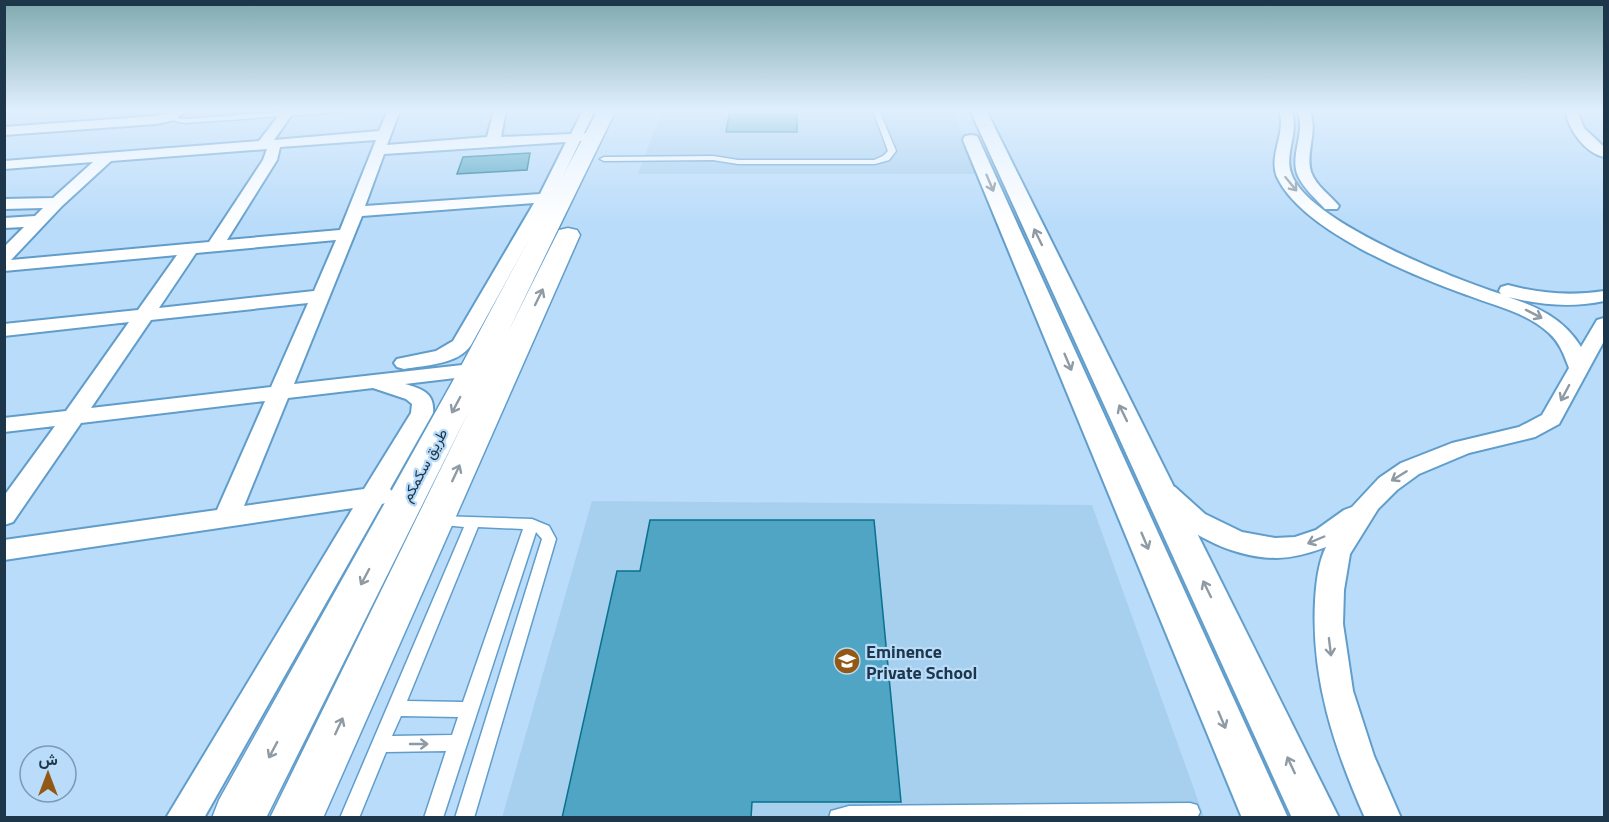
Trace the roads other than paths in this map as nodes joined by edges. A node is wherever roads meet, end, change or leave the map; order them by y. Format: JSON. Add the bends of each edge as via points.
{"nodes":[{"id":1,"x":74,"y":148,"type":"edge"},
{"id":2,"x":215,"y":148,"type":"edge"},
{"id":3,"x":274,"y":148,"type":"edge"},
{"id":4,"x":380,"y":148,"type":"edge"},
{"id":5,"x":583,"y":148,"type":"edge"},
{"id":6,"x":586,"y":148,"type":"edge"},
{"id":7,"x":672,"y":148,"type":"edge"},
{"id":8,"x":891,"y":148,"type":"edge"},
{"id":9,"x":975,"y":148,"type":"edge"},
{"id":10,"x":996,"y":148,"type":"edge"},
{"id":11,"x":1283,"y":148,"type":"edge"},
{"id":12,"x":1305,"y":148,"type":"edge"},
{"id":13,"x":107,"y":157,"type":"junction"},
{"id":14,"x":64,"y":160,"type":"junction"},
{"id":15,"x":4,"y":165,"type":"edge"},
{"id":16,"x":554,"y":197,"type":"junction"},
{"id":17,"x":57,"y":203,"type":"junction"},
{"id":18,"x":4,"y":204,"type":"edge"},
{"id":19,"x":355,"y":212,"type":"junction"},
{"id":20,"x":41,"y":221,"type":"junction"},
{"id":21,"x":4,"y":224,"type":"edge"},
{"id":22,"x":347,"y":234,"type":"junction"},
{"id":23,"x":215,"y":246,"type":"junction"},
{"id":24,"x":191,"y":248,"type":"junction"},
{"id":25,"x":4,"y":257,"type":"edge"},
{"id":26,"x":4,"y":266,"type":"edge"},
{"id":27,"x":320,"y":296,"type":"junction"},
{"id":28,"x":1605,"y":296,"type":"edge"},
{"id":29,"x":145,"y":315,"type":"junction"},
{"id":30,"x":1605,"y":324,"type":"edge"},
{"id":31,"x":4,"y":330,"type":"edge"},
{"id":32,"x":481,"y":332,"type":"junction"},
{"id":33,"x":404,"y":363,"type":"dead end"},
{"id":34,"x":489,"y":368,"type":"junction"},
{"id":35,"x":1579,"y":368,"type":"junction"},
{"id":36,"x":372,"y":381,"type":"junction"},
{"id":37,"x":281,"y":392,"type":"junction"},
{"id":38,"x":74,"y":416,"type":"junction"},
{"id":39,"x":4,"y":425,"type":"edge"},
{"id":40,"x":1154,"y":478,"type":"junction"},
{"id":41,"x":410,"y":491,"type":"junction"},
{"id":42,"x":373,"y":497,"type":"junction"},
{"id":43,"x":1363,"y":507,"type":"junction"},
{"id":44,"x":4,"y":516,"type":"edge"},
{"id":45,"x":227,"y":517,"type":"junction"},
{"id":46,"x":434,"y":521,"type":"junction"},
{"id":47,"x":473,"y":523,"type":"junction"},
{"id":48,"x":532,"y":524,"type":"junction"},
{"id":49,"x":4,"y":550,"type":"edge"},
{"id":50,"x":395,"y":708,"type":"junction"},
{"id":51,"x":469,"y":710,"type":"junction"},
{"id":52,"x":458,"y":743,"type":"junction"},
{"id":53,"x":380,"y":744,"type":"junction"},
{"id":54,"x":1190,"y":812,"type":"dead end"},
{"id":55,"x":184,"y":818,"type":"edge"},
{"id":56,"x":238,"y":818,"type":"edge"},
{"id":57,"x":296,"y":818,"type":"edge"},
{"id":58,"x":349,"y":818,"type":"edge"},
{"id":59,"x":433,"y":818,"type":"edge"},
{"id":60,"x":464,"y":818,"type":"edge"},
{"id":61,"x":838,"y":818,"type":"edge"},
{"id":62,"x":1265,"y":818,"type":"edge"},
{"id":63,"x":1316,"y":818,"type":"edge"},
{"id":64,"x":1383,"y":818,"type":"edge"}],
"edges":[{"from":1,"to":14,"type":"street"},
{"from":2,"to":13,"type":"street"},
{"from":3,"to":23,"type":"street"},
{"from":4,"to":19,"type":"street"},
{"from":5,"to":16,"type":"main road","name":"طريق سكمكم"},
{"from":34,"to":6,"type":"main road","name":"طريق سكمكم","one_way":true},
{"from":7,"to":8,"type":"lane","via":[[738,162],[875,162],[886,158]]},
{"from":9,"to":62,"type":"street","one_way":true},
{"from":40,"to":10,"type":"street","one_way":true},
{"from":11,"to":35,"type":"street","one_way":true,"via":[[1282,172],[1288,183],[1334,224],[1395,259],[1547,321],[1566,339]]},
{"from":12,"to":28,"type":"street","via":[[1305,174],[1330,205],[1425,261],[1501,290],[1547,300],[1580,301]]},
{"from":13,"to":14,"type":"street"},
{"from":13,"to":17,"type":"street"},
{"from":14,"to":15,"type":"street"},
{"from":16,"to":19,"type":"street"},
{"from":16,"to":32,"type":"main road","name":"طريق سكمكم"},
{"from":17,"to":18,"type":"street"},
{"from":17,"to":20,"type":"street"},
{"from":19,"to":22,"type":"street"},
{"from":20,"to":21,"type":"street"},
{"from":20,"to":25,"type":"street"},
{"from":22,"to":23,"type":"street"},
{"from":22,"to":27,"type":"street"},
{"from":23,"to":24,"type":"street"},
{"from":24,"to":26,"type":"street"},
{"from":24,"to":29,"type":"street"},
{"from":27,"to":29,"type":"street"},
{"from":27,"to":37,"type":"street"},
{"from":29,"to":31,"type":"street"},
{"from":29,"to":38,"type":"street"},
{"from":30,"to":35,"type":"street"},
{"from":32,"to":33,"type":"street","via":[[450,353]]},
{"from":32,"to":34,"type":"main road","name":"طريق سكمكم"},
{"from":34,"to":36,"type":"street"},
{"from":34,"to":41,"type":"main road","name":"طريق سكمكم","one_way":true},
{"from":46,"to":34,"type":"main road","name":"طريق سكمكم","one_way":true},
{"from":35,"to":43,"type":"street","one_way":true,"via":[[1551,419],[1540,429],[1484,441],[1420,463],[1389,482]]},
{"from":36,"to":37,"type":"street"},
{"from":36,"to":42,"type":"street","via":[[414,394],[424,408]]},
{"from":37,"to":38,"type":"street"},
{"from":37,"to":45,"type":"street"},
{"from":38,"to":39,"type":"street"},
{"from":38,"to":44,"type":"street"},
{"from":43,"to":40,"type":"street","one_way":true,"via":[[1338,530],[1315,541],[1298,546],[1257,546],[1200,524]]},
{"from":63,"to":40,"type":"street","one_way":true},
{"from":41,"to":42,"type":"street"},
{"from":41,"to":56,"type":"main road","name":"طريق سكمكم","one_way":true},
{"from":42,"to":45,"type":"street"},
{"from":42,"to":55,"type":"street"},
{"from":43,"to":64,"type":"street","one_way":true,"via":[[1335,554],[1328,628],[1336,687],[1355,751]]},
{"from":45,"to":49,"type":"street"},
{"from":46,"to":47,"type":"lane"},
{"from":57,"to":46,"type":"main road","name":"طريق سكمكم","one_way":true},
{"from":47,"to":48,"type":"lane"},
{"from":47,"to":50,"type":"lane"},
{"from":48,"to":51,"type":"lane"},
{"from":48,"to":60,"type":"lane","via":[[548,534],[548,545]]},
{"from":50,"to":51,"type":"lane"},
{"from":50,"to":53,"type":"lane"},
{"from":51,"to":52,"type":"lane"},
{"from":53,"to":52,"type":"lane","one_way":true},
{"from":52,"to":59,"type":"lane"},
{"from":53,"to":58,"type":"lane"},
{"from":54,"to":61,"type":"lane"}]}
